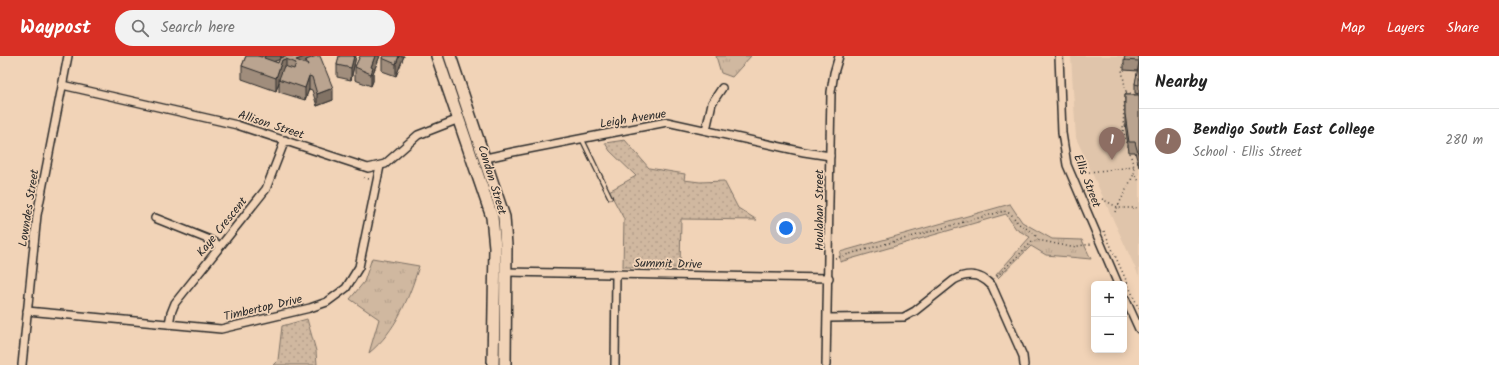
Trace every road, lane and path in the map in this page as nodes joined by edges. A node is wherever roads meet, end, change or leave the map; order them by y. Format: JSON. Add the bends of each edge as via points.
{"nodes":[{"id":1,"x":68,"y":56,"type":"edge"},
{"id":2,"x":437,"y":56,"type":"edge"},
{"id":3,"x":450,"y":56,"type":"edge"},
{"id":4,"x":839,"y":56,"type":"edge"},
{"id":5,"x":1059,"y":56,"type":"edge"},
{"id":6,"x":1125,"y":62,"type":"edge"},
{"id":7,"x":62,"y":85,"type":"junction"},
{"id":8,"x":722,"y":88,"type":"dead end"},
{"id":9,"x":1126,"y":92,"type":"junction"},
{"id":10,"x":1139,"y":96,"type":"edge"},
{"id":11,"x":470,"y":115,"type":"junction"},
{"id":12,"x":459,"y":119,"type":"junction"},
{"id":13,"x":706,"y":130,"type":"junction"},
{"id":14,"x":582,"y":138,"type":"junction"},
{"id":15,"x":285,"y":140,"type":"junction"},
{"id":16,"x":830,"y":156,"type":"junction"},
{"id":17,"x":486,"y":158,"type":"junction"},
{"id":18,"x":380,"y":166,"type":"junction"},
{"id":19,"x":1134,"y":167,"type":"junction"},
{"id":20,"x":1090,"y":172,"type":"dead end"},
{"id":21,"x":1134,"y":174,"type":"junction"},
{"id":22,"x":1139,"y":181,"type":"edge"},
{"id":23,"x":610,"y":197,"type":"dead end"},
{"id":24,"x":1102,"y":199,"type":"dead end"},
{"id":25,"x":1118,"y":208,"type":"junction"},
{"id":26,"x":1139,"y":208,"type":"edge"},
{"id":27,"x":1115,"y":212,"type":"dead end"},
{"id":28,"x":155,"y":218,"type":"dead end"},
{"id":29,"x":1104,"y":230,"type":"dead end"},
{"id":30,"x":1038,"y":240,"type":"junction"},
{"id":31,"x":1092,"y":244,"type":"dead end"},
{"id":32,"x":220,"y":246,"type":"junction"},
{"id":33,"x":829,"y":259,"type":"junction"},
{"id":34,"x":506,"y":272,"type":"junction"},
{"id":35,"x":616,"y":274,"type":"junction"},
{"id":36,"x":829,"y":278,"type":"junction"},
{"id":37,"x":993,"y":280,"type":"dead end"},
{"id":38,"x":1117,"y":281,"type":"edge"},
{"id":39,"x":1127,"y":303,"type":"edge"},
{"id":40,"x":1139,"y":309,"type":"edge"},
{"id":41,"x":27,"y":311,"type":"junction"},
{"id":42,"x":828,"y":318,"type":"junction"},
{"id":43,"x":169,"y":324,"type":"junction"},
{"id":44,"x":1139,"y":329,"type":"edge"},
{"id":45,"x":22,"y":365,"type":"edge"},
{"id":46,"x":493,"y":365,"type":"edge"},
{"id":47,"x":505,"y":365,"type":"edge"},
{"id":48,"x":615,"y":365,"type":"edge"},
{"id":49,"x":826,"y":365,"type":"edge"},
{"id":50,"x":1024,"y":365,"type":"edge"}],
"edges":[{"from":1,"to":7,"type":"street","name":"Lowndes Street"},
{"from":2,"to":12,"type":"main road","name":"Condon Street"},
{"from":3,"to":11,"type":"main road","name":"Condon Street"},
{"from":4,"to":16,"type":"street","name":"Houlahan Street","via":[[832,80]]},
{"from":5,"to":38,"type":"street","name":"Ellis Street","via":[[1062,133],[1067,165]]},
{"from":6,"to":9,"type":"path","via":[[1122,70]]},
{"from":7,"to":15,"type":"street","name":"Allison Street","via":[[238,125]]},
{"from":7,"to":41,"type":"street","name":"Lowndes Street","via":[[40,200]]},
{"from":8,"to":13,"type":"street","via":[[712,103]]},
{"from":9,"to":10,"type":"path"},
{"from":9,"to":19,"type":"path","via":[[1124,130]]},
{"from":11,"to":12,"type":"main road"},
{"from":11,"to":17,"type":"main road","name":"Condon Street"},
{"from":12,"to":18,"type":"street","via":[[413,137]]},
{"from":12,"to":46,"type":"main road","name":"Condon Street","via":[[493,225]]},
{"from":13,"to":14,"type":"street","name":"Leigh Avenue","via":[[662,123]]},
{"from":13,"to":16,"type":"street","name":"Leigh Avenue"},
{"from":14,"to":17,"type":"street","name":"Leigh Avenue"},
{"from":14,"to":23,"type":"lane","via":[[584,148]]},
{"from":15,"to":18,"type":"street","name":"Allison Street","via":[[368,168]]},
{"from":15,"to":32,"type":"street","name":"Kaye Crescent","via":[[266,190]]},
{"from":16,"to":33,"type":"street","name":"Houlahan Street"},
{"from":17,"to":34,"type":"main road","name":"Condon Street","via":[[504,217]]},
{"from":18,"to":43,"type":"street","name":"Timbertop Drive","via":[[359,267],[351,282],[340,294],[310,308],[231,328]]},
{"from":19,"to":20,"type":"path"},
{"from":19,"to":21,"type":"path"},
{"from":21,"to":22,"type":"path"},
{"from":21,"to":25,"type":"path"},
{"from":24,"to":25,"type":"path"},
{"from":25,"to":26,"type":"path"},
{"from":25,"to":27,"type":"path"},
{"from":28,"to":32,"type":"street"},
{"from":29,"to":40,"type":"path"},
{"from":30,"to":31,"type":"path","via":[[1071,247]]},
{"from":30,"to":33,"type":"path","via":[[1011,214],[1004,211]]},
{"from":30,"to":37,"type":"path","via":[[1028,244]]},
{"from":32,"to":43,"type":"street","name":"Kaye Crescent","via":[[175,303]]},
{"from":33,"to":36,"type":"street","name":"Houlahan Street"},
{"from":34,"to":35,"type":"street","name":"Summit Drive"},
{"from":34,"to":47,"type":"main road","name":"Condon Street"},
{"from":35,"to":36,"type":"street","name":"Summit Drive"},
{"from":35,"to":48,"type":"street"},
{"from":36,"to":42,"type":"street","name":"Houlahan Street"},
{"from":39,"to":44,"type":"street"},
{"from":41,"to":43,"type":"street","name":"Timbertop Drive"},
{"from":41,"to":45,"type":"street","name":"Lowndes Street"},
{"from":42,"to":49,"type":"street","name":"Houlahan Street"},
{"from":42,"to":50,"type":"street","via":[[904,317],[954,280],[975,274],[992,286],[1023,356]]}]}
